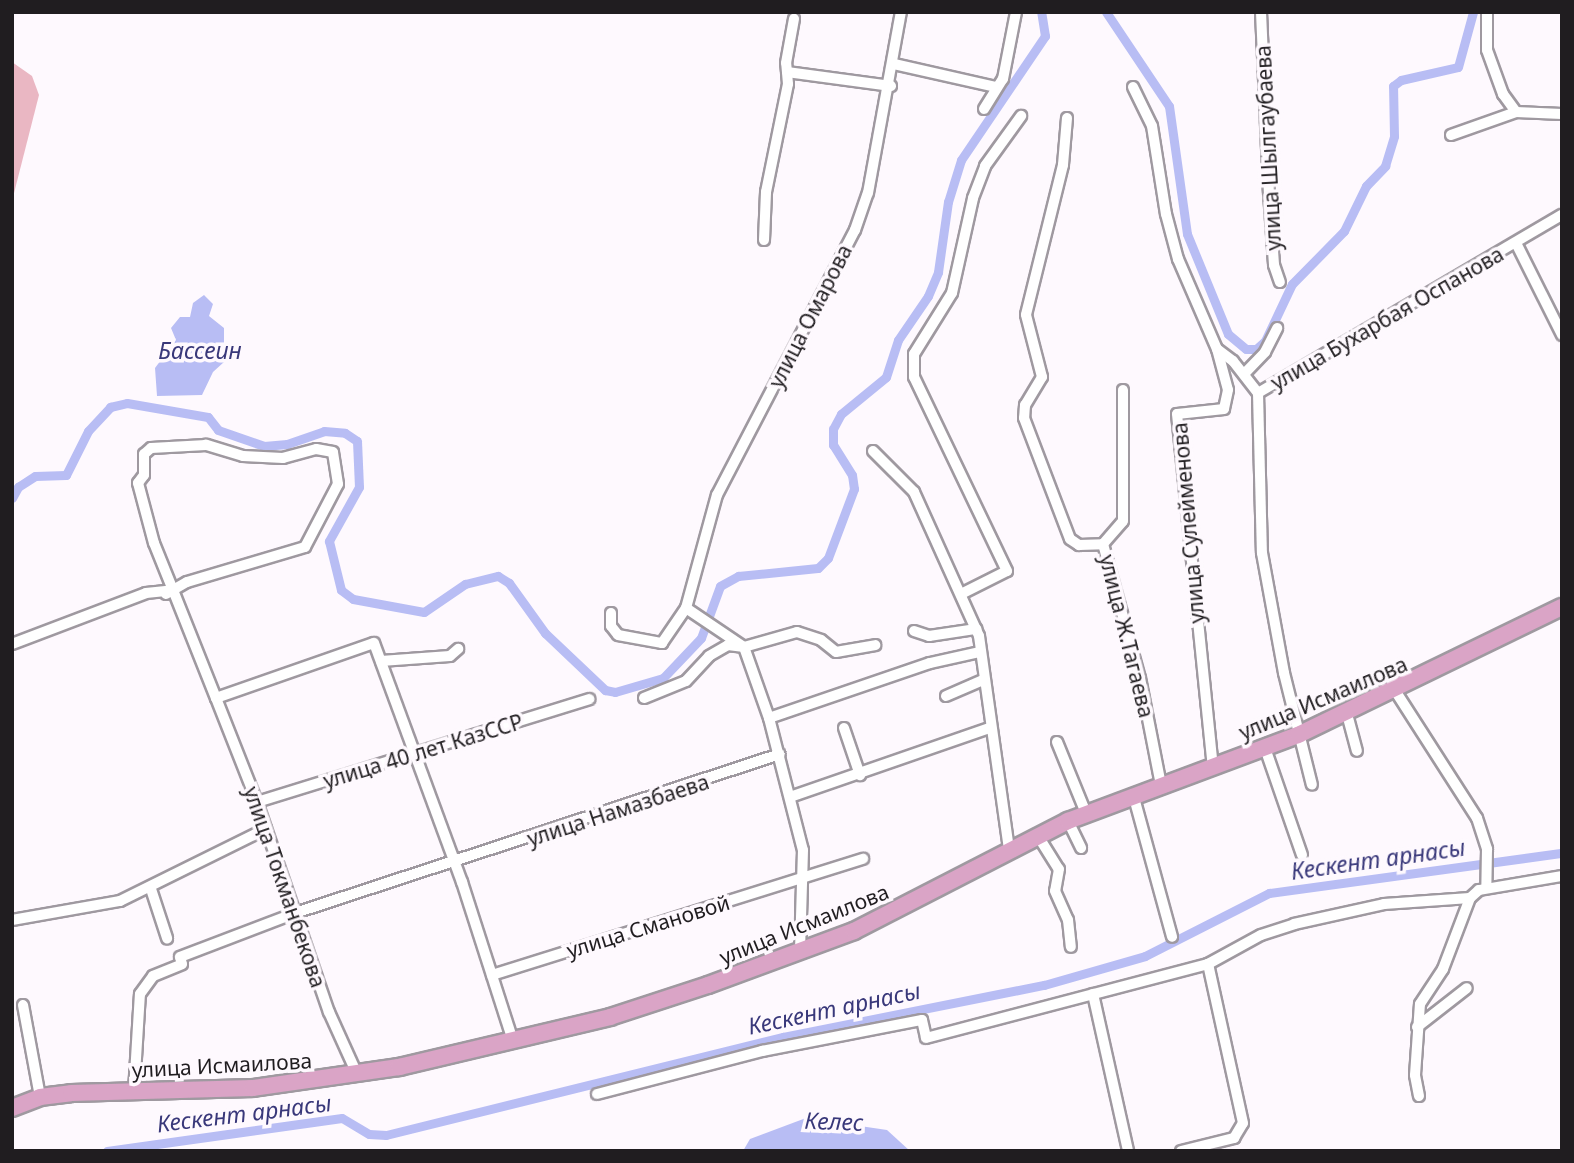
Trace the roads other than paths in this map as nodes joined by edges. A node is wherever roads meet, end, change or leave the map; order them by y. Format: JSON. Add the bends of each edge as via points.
{"nodes":[{"id":1,"x":901,"y":12,"type":"edge"},
{"id":2,"x":1016,"y":12,"type":"edge"},
{"id":3,"x":1261,"y":12,"type":"edge"},
{"id":4,"x":1487,"y":12,"type":"edge"},
{"id":5,"x":794,"y":19,"type":"dead end"},
{"id":6,"x":894,"y":64,"type":"junction"},
{"id":7,"x":787,"y":72,"type":"junction"},
{"id":8,"x":891,"y":86,"type":"junction"},
{"id":9,"x":996,"y":87,"type":"junction"},
{"id":10,"x":1133,"y":87,"type":"dead end"},
{"id":11,"x":984,"y":109,"type":"dead end"},
{"id":12,"x":1516,"y":112,"type":"junction"},
{"id":13,"x":1562,"y":114,"type":"edge"},
{"id":14,"x":1021,"y":116,"type":"dead end"},
{"id":15,"x":1067,"y":118,"type":"dead end"},
{"id":16,"x":1451,"y":135,"type":"dead end"},
{"id":17,"x":1562,"y":215,"type":"edge"},
{"id":18,"x":764,"y":240,"type":"dead end"},
{"id":19,"x":1516,"y":243,"type":"junction"},
{"id":20,"x":1280,"y":282,"type":"dead end"},
{"id":21,"x":1277,"y":328,"type":"dead end"},
{"id":22,"x":1562,"y":335,"type":"edge"},
{"id":23,"x":1217,"y":349,"type":"junction"},
{"id":24,"x":1248,"y":377,"type":"junction"},
{"id":25,"x":1123,"y":390,"type":"dead end"},
{"id":26,"x":1228,"y":390,"type":"junction"},
{"id":27,"x":1258,"y":393,"type":"junction"},
{"id":28,"x":873,"y":450,"type":"dead end"},
{"id":29,"x":1103,"y":544,"type":"junction"},
{"id":30,"x":169,"y":592,"type":"junction"},
{"id":31,"x":963,"y":593,"type":"junction"},
{"id":32,"x":1562,"y":607,"type":"edge"},
{"id":33,"x":686,"y":608,"type":"junction"},
{"id":34,"x":611,"y":613,"type":"dead end"},
{"id":35,"x":976,"y":629,"type":"junction"},
{"id":36,"x":914,"y":631,"type":"dead end"},
{"id":37,"x":12,"y":644,"type":"edge"},
{"id":38,"x":876,"y":645,"type":"dead end"},
{"id":39,"x":744,"y":647,"type":"junction"},
{"id":40,"x":458,"y":649,"type":"dead end"},
{"id":41,"x":980,"y":652,"type":"junction"},
{"id":42,"x":381,"y":661,"type":"junction"},
{"id":43,"x":983,"y":680,"type":"junction"},
{"id":44,"x":1396,"y":692,"type":"junction"},
{"id":45,"x":946,"y":696,"type":"dead end"},
{"id":46,"x":216,"y":698,"type":"junction"},
{"id":47,"x":644,"y":698,"type":"dead end"},
{"id":48,"x":589,"y":699,"type":"dead end"},
{"id":49,"x":1347,"y":714,"type":"junction"},
{"id":50,"x":769,"y":718,"type":"junction"},
{"id":51,"x":844,"y":728,"type":"dead end"},
{"id":52,"x":989,"y":728,"type":"junction"},
{"id":53,"x":1298,"y":735,"type":"junction"},
{"id":54,"x":1057,"y":742,"type":"dead end"},
{"id":55,"x":1265,"y":748,"type":"junction"},
{"id":56,"x":1357,"y":751,"type":"dead end"},
{"id":57,"x":780,"y":754,"type":"junction"},
{"id":58,"x":415,"y":755,"type":"junction"},
{"id":59,"x":1213,"y":767,"type":"junction"},
{"id":60,"x":860,"y":775,"type":"junction"},
{"id":61,"x":1161,"y":785,"type":"junction"},
{"id":62,"x":1312,"y":785,"type":"dead end"},
{"id":63,"x":1133,"y":794,"type":"junction"},
{"id":64,"x":790,"y":797,"type":"junction"},
{"id":65,"x":257,"y":802,"type":"junction"},
{"id":66,"x":1086,"y":813,"type":"junction"},
{"id":67,"x":1068,"y":821,"type":"junction"},
{"id":68,"x":265,"y":829,"type":"junction"},
{"id":69,"x":1038,"y":836,"type":"junction"},
{"id":70,"x":1081,"y":848,"type":"dead end"},
{"id":71,"x":1009,"y":850,"type":"junction"},
{"id":72,"x":1302,"y":855,"type":"dead end"},
{"id":73,"x":863,"y":859,"type":"dead end"},
{"id":74,"x":455,"y":864,"type":"junction"},
{"id":75,"x":1562,"y":876,"type":"edge"},
{"id":76,"x":804,"y":878,"type":"junction"},
{"id":77,"x":1486,"y":888,"type":"junction"},
{"id":78,"x":151,"y":889,"type":"junction"},
{"id":79,"x":1470,"y":898,"type":"junction"},
{"id":80,"x":295,"y":913,"type":"junction"},
{"id":81,"x":12,"y":920,"type":"edge"},
{"id":82,"x":1171,"y":937,"type":"dead end"},
{"id":83,"x":167,"y":938,"type":"dead end"},
{"id":84,"x":1071,"y":947,"type":"dead end"},
{"id":85,"x":800,"y":953,"type":"junction"},
{"id":86,"x":1209,"y":964,"type":"junction"},
{"id":87,"x":492,"y":975,"type":"junction"},
{"id":88,"x":1467,"y":988,"type":"dead end"},
{"id":89,"x":1093,"y":994,"type":"junction"},
{"id":90,"x":23,"y":1005,"type":"dead end"},
{"id":91,"x":1417,"y":1027,"type":"junction"},
{"id":92,"x":513,"y":1041,"type":"junction"},
{"id":93,"x":357,"y":1074,"type":"junction"},
{"id":94,"x":134,"y":1091,"type":"junction"},
{"id":95,"x":597,"y":1094,"type":"dead end"},
{"id":96,"x":1419,"y":1096,"type":"dead end"},
{"id":97,"x":40,"y":1097,"type":"junction"},
{"id":98,"x":12,"y":1108,"type":"edge"},
{"id":99,"x":1128,"y":1151,"type":"edge"},
{"id":100,"x":1181,"y":1151,"type":"edge"}],
"edges":[{"from":1,"to":6,"type":"street","name":"улица Омарова"},
{"from":2,"to":9,"type":"street","via":[[1003,79]]},
{"from":3,"to":20,"type":"street","name":"улица Шылгаубаева","via":[[1274,265]]},
{"from":4,"to":12,"type":"street","via":[[1487,50],[1503,94]]},
{"from":5,"to":7,"type":"street"},
{"from":6,"to":8,"type":"street","name":"улица Омарова"},
{"from":6,"to":9,"type":"street"},
{"from":7,"to":8,"type":"street"},
{"from":7,"to":18,"type":"street","via":[[766,192]]},
{"from":8,"to":33,"type":"street","name":"улица Омарова","via":[[875,165],[855,230],[718,495]]},
{"from":9,"to":11,"type":"street"},
{"from":10,"to":23,"type":"street","via":[[1152,126],[1178,259]]},
{"from":12,"to":13,"type":"street"},
{"from":12,"to":16,"type":"street"},
{"from":14,"to":31,"type":"street","via":[[985,166],[973,198],[952,293],[914,354],[914,377],[1007,571]]},
{"from":15,"to":29,"type":"street","name":"улица Ж.Тагаева","via":[[1063,165],[1026,315],[1042,377],[1025,405],[1024,418],[1070,539],[1076,544]]},
{"from":17,"to":19,"type":"street","name":"улица Бухарбая Оспанова"},
{"from":19,"to":22,"type":"street","name":"улица Бухарбая Оспанова"},
{"from":19,"to":27,"type":"street","name":"улица Бухарбая Оспанова"},
{"from":21,"to":24,"type":"street"},
{"from":23,"to":24,"type":"street"},
{"from":23,"to":26,"type":"street"},
{"from":24,"to":26,"type":"street"},
{"from":24,"to":27,"type":"street"},
{"from":25,"to":29,"type":"street","via":[[1124,514],[1120,527]]},
{"from":26,"to":59,"type":"street","name":"улица Сулейменова","via":[[1224,409],[1177,414]]},
{"from":27,"to":53,"type":"street","via":[[1264,447],[1262,553]]},
{"from":28,"to":31,"type":"street","via":[[914,492]]},
{"from":29,"to":61,"type":"street","name":"улица Ж.Тагаева","via":[[1140,678]]},
{"from":30,"to":30,"type":"street","name":"улица Токманбекова","via":[[138,482],[144,475],[146,451],[206,445],[261,457],[283,458],[323,449],[332,453],[338,484],[309,543]]},
{"from":30,"to":37,"type":"street","name":"улица Токманбекова","via":[[146,593]]},
{"from":30,"to":46,"type":"street","name":"улица Токманбекова"},
{"from":31,"to":35,"type":"street"},
{"from":32,"to":44,"type":"main road","name":"улица Исмаилова"},
{"from":33,"to":34,"type":"street","name":"улица Омарова","via":[[662,643],[618,635],[611,626]]},
{"from":33,"to":39,"type":"street"},
{"from":35,"to":36,"type":"street","via":[[929,636]]},
{"from":35,"to":41,"type":"street"},
{"from":38,"to":39,"type":"street","via":[[836,652],[821,640],[797,632]]},
{"from":39,"to":47,"type":"street","via":[[721,647],[686,681]]},
{"from":39,"to":50,"type":"street"},
{"from":40,"to":42,"type":"street","via":[[450,656]]},
{"from":41,"to":43,"type":"street"},
{"from":41,"to":50,"type":"street","via":[[930,663]]},
{"from":42,"to":46,"type":"street","via":[[373,643]]},
{"from":42,"to":58,"type":"street"},
{"from":43,"to":45,"type":"street"},
{"from":43,"to":52,"type":"street"},
{"from":44,"to":49,"type":"main road","name":"улица Исмаилова"},
{"from":44,"to":77,"type":"street","via":[[1458,785],[1487,849]]},
{"from":46,"to":65,"type":"street","name":"улица Токманбекова"},
{"from":48,"to":58,"type":"street","name":"улица 40 лет КазССР"},
{"from":49,"to":53,"type":"main road","name":"улица Исмаилова"},
{"from":49,"to":56,"type":"street"},
{"from":50,"to":57,"type":"street"},
{"from":51,"to":60,"type":"street"},
{"from":52,"to":60,"type":"street"},
{"from":52,"to":71,"type":"street"},
{"from":53,"to":55,"type":"main road","name":"улица Исмаилова"},
{"from":53,"to":62,"type":"street","via":[[1314,779]]},
{"from":54,"to":66,"type":"street"},
{"from":55,"to":59,"type":"main road","name":"улица Исмаилова"},
{"from":55,"to":72,"type":"street"},
{"from":57,"to":64,"type":"street"},
{"from":57,"to":74,"type":"street","name":"улица Намазбаева"},
{"from":58,"to":65,"type":"street","name":"улица 40 лет КазССР"},
{"from":58,"to":74,"type":"street"},
{"from":59,"to":61,"type":"main road","name":"улица Исмаилова"},
{"from":60,"to":64,"type":"street"},
{"from":61,"to":63,"type":"main road","name":"улица Исмаилова"},
{"from":63,"to":66,"type":"main road","name":"улица Исмаилова"},
{"from":63,"to":82,"type":"street"},
{"from":64,"to":76,"type":"street"},
{"from":65,"to":68,"type":"street","name":"улица Токманбекова"},
{"from":66,"to":67,"type":"main road","name":"улица Исмаилова"},
{"from":67,"to":69,"type":"main road","name":"улица Исмаилова"},
{"from":67,"to":70,"type":"street"},
{"from":68,"to":78,"type":"street"},
{"from":68,"to":80,"type":"street","name":"улица Токманбекова"},
{"from":69,"to":71,"type":"main road","name":"улица Исмаилова"},
{"from":69,"to":84,"type":"street","via":[[1059,869],[1055,891],[1068,920]]},
{"from":71,"to":85,"type":"main road","name":"улица Исмаилова","via":[[854,931]]},
{"from":73,"to":76,"type":"street","name":"улица Смановой"},
{"from":74,"to":80,"type":"street","name":"улица Намазбаева"},
{"from":74,"to":87,"type":"street"},
{"from":75,"to":77,"type":"street"},
{"from":76,"to":85,"type":"street"},
{"from":76,"to":87,"type":"street","name":"улица Смановой"},
{"from":77,"to":79,"type":"street"},
{"from":78,"to":81,"type":"street","via":[[120,901]]},
{"from":78,"to":83,"type":"street"},
{"from":79,"to":86,"type":"street","via":[[1384,904],[1294,924],[1261,935]]},
{"from":79,"to":91,"type":"street","via":[[1443,969],[1420,1004]]},
{"from":80,"to":93,"type":"street","name":"улица Токманбекова"},
{"from":80,"to":94,"type":"street","name":"улица Намазбаева","via":[[180,957],[182,964],[153,976],[140,994]]},
{"from":85,"to":92,"type":"main road","name":"улица Исмаилова","via":[[610,1017]]},
{"from":86,"to":89,"type":"street"},
{"from":86,"to":100,"type":"street","via":[[1243,1124],[1234,1138]]},
{"from":87,"to":92,"type":"street"},
{"from":88,"to":91,"type":"street"},
{"from":89,"to":95,"type":"street","via":[[926,1038],[922,1020],[762,1051]]},
{"from":89,"to":99,"type":"street"},
{"from":90,"to":97,"type":"street"},
{"from":91,"to":96,"type":"street"},
{"from":92,"to":93,"type":"main road","name":"улица Исмаилова"},
{"from":93,"to":94,"type":"main road","name":"улица Исмаилова","via":[[253,1088]]},
{"from":94,"to":97,"type":"main road","name":"улица Исмаилова"},
{"from":97,"to":98,"type":"main road","name":"улица Исмаилова"}]}
